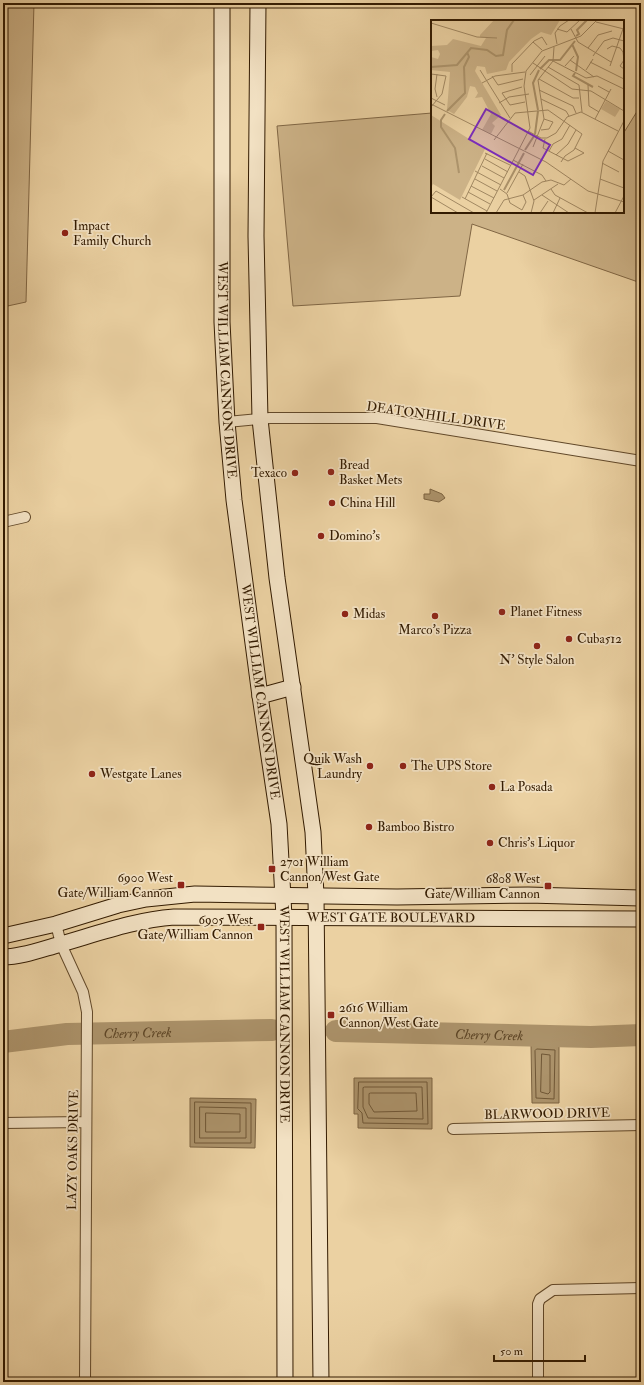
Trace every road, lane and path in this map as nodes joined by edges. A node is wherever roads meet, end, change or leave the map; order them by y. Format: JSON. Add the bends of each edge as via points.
{"nodes":[{"id":1,"x":222,"y":3,"type":"edge"},
{"id":2,"x":258,"y":3,"type":"edge"},
{"id":3,"x":260,"y":419,"type":"junction"},
{"id":4,"x":227,"y":422,"type":"junction"},
{"id":5,"x":641,"y":461,"type":"edge"},
{"id":6,"x":25,"y":517,"type":"dead end"},
{"id":7,"x":3,"y":522,"type":"edge"},
{"id":8,"x":293,"y":687,"type":"junction"},
{"id":9,"x":260,"y":696,"type":"junction"},
{"id":10,"x":528,"y":895,"type":"junction"},
{"id":11,"x":283,"y":896,"type":"junction"},
{"id":12,"x":316,"y":896,"type":"junction"},
{"id":13,"x":641,"y":898,"type":"edge"},
{"id":14,"x":284,"y":917,"type":"junction"},
{"id":15,"x":316,"y":917,"type":"junction"},
{"id":16,"x":530,"y":919,"type":"junction"},
{"id":17,"x":641,"y":919,"type":"edge"},
{"id":18,"x":56,"y":924,"type":"junction"},
{"id":19,"x":3,"y":936,"type":"edge"},
{"id":20,"x":61,"y":944,"type":"junction"},
{"id":21,"x":3,"y":958,"type":"edge"},
{"id":22,"x":85,"y":1122,"type":"junction"},
{"id":23,"x":3,"y":1123,"type":"edge"},
{"id":24,"x":641,"y":1125,"type":"edge"},
{"id":25,"x":453,"y":1129,"type":"dead end"},
{"id":26,"x":641,"y":1288,"type":"edge"},
{"id":27,"x":85,"y":1382,"type":"edge"},
{"id":28,"x":285,"y":1382,"type":"edge"},
{"id":29,"x":321,"y":1382,"type":"edge"},
{"id":30,"x":538,"y":1382,"type":"edge"}],
"edges":[{"from":1,"to":4,"type":"main road","name":"WEST WILLIAM CANNON DRIVE","via":[[222,322]]},
{"from":2,"to":3,"type":"main road","via":[[256,236]]},
{"from":3,"to":4,"type":"street","name":"DEATONHILL DRIVE"},
{"from":3,"to":5,"type":"street","name":"DEATONHILL DRIVE","via":[[377,418]]},
{"from":3,"to":8,"type":"main road","via":[[274,555]]},
{"from":4,"to":9,"type":"main road","name":"WEST WILLIAM CANNON DRIVE","via":[[234,500]]},
{"from":6,"to":7,"type":"street"},
{"from":8,"to":9,"type":"main road"},
{"from":8,"to":12,"type":"main road","via":[[313,832]]},
{"from":9,"to":11,"type":"main road","name":"WEST WILLIAM CANNON DRIVE","via":[[279,824]]},
{"from":10,"to":12,"type":"main road","name":"WEST GATE BOULEVARD"},
{"from":10,"to":13,"type":"main road","name":"WEST GATE BOULEVARD"},
{"from":10,"to":16,"type":"main road"},
{"from":11,"to":12,"type":"main road","name":"WEST GATE BOULEVARD"},
{"from":11,"to":14,"type":"main road","name":"WEST WILLIAM CANNON DRIVE"},
{"from":11,"to":18,"type":"main road","name":"WEST GATE BOULEVARD","via":[[195,894],[146,899]]},
{"from":12,"to":15,"type":"main road"},
{"from":14,"to":15,"type":"main road","name":"WEST GATE BOULEVARD"},
{"from":14,"to":20,"type":"main road","name":"WEST GATE BOULEVARD","via":[[161,918],[131,923]]},
{"from":14,"to":28,"type":"main road","name":"WEST WILLIAM CANNON DRIVE"},
{"from":15,"to":16,"type":"main road","name":"WEST GATE BOULEVARD"},
{"from":15,"to":29,"type":"main road"},
{"from":16,"to":17,"type":"main road","name":"WEST GATE BOULEVARD"},
{"from":18,"to":19,"type":"main road","name":"WEST GATE BOULEVARD"},
{"from":18,"to":20,"type":"street","name":"LAZY OAKS DRIVE"},
{"from":20,"to":21,"type":"main road","name":"WEST GATE BOULEVARD"},
{"from":20,"to":22,"type":"street","name":"LAZY OAKS DRIVE","via":[[86,1001]]},
{"from":22,"to":23,"type":"street"},
{"from":22,"to":27,"type":"street","name":"LAZY OAKS DRIVE"},
{"from":24,"to":25,"type":"street","name":"BLARWOOD DRIVE"},
{"from":26,"to":30,"type":"street","via":[[566,1288],[553,1290],[540,1299]]}]}
